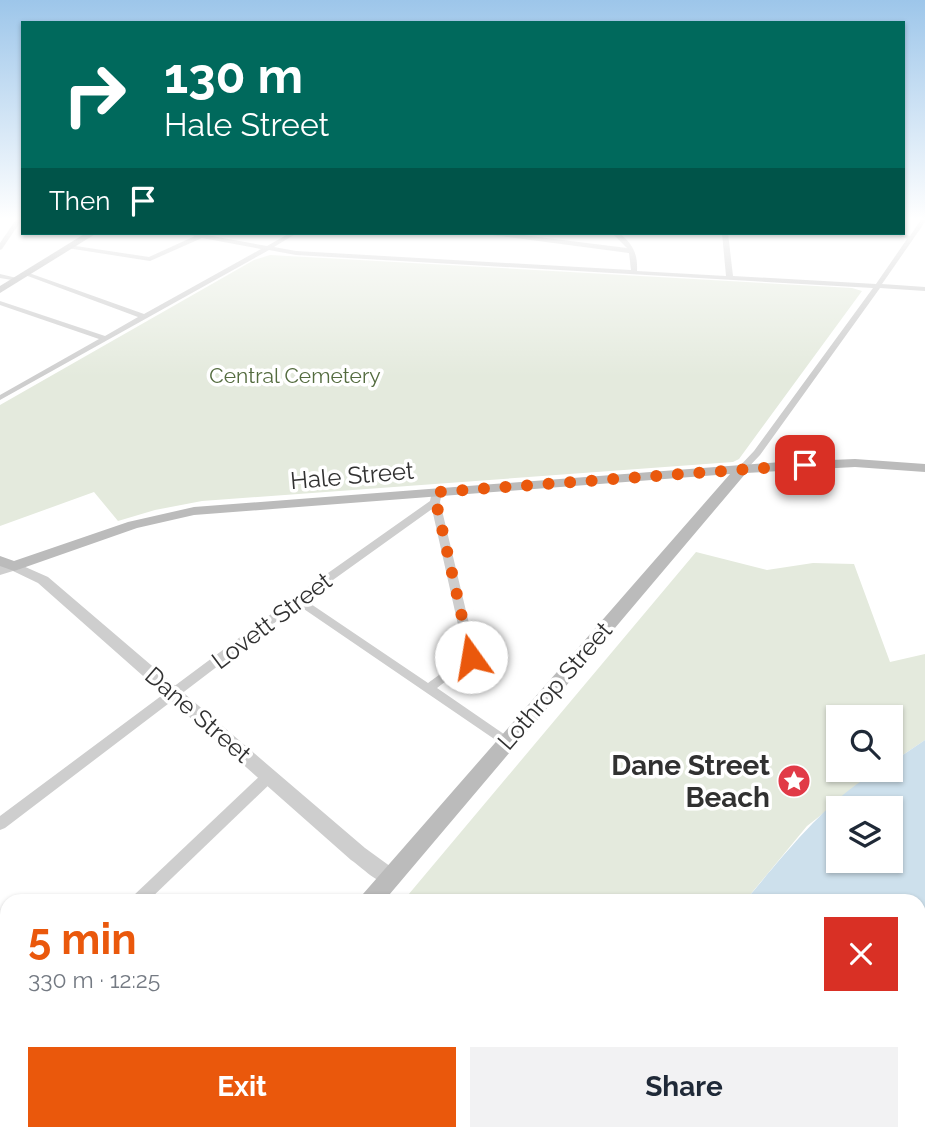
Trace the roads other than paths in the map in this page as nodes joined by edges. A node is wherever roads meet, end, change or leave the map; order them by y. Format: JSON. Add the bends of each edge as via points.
{"nodes":[{"id":1,"x":32,"y":271,"type":"edge"},
{"id":2,"x":226,"y":271,"type":"edge"},
{"id":3,"x":620,"y":271,"type":"edge"},
{"id":4,"x":729,"y":271,"type":"edge"},
{"id":5,"x":886,"y":271,"type":"edge"},
{"id":6,"x":634,"y":272,"type":"joint"},
{"id":7,"x":0,"y":276,"type":"edge"},
{"id":8,"x":23,"y":277,"type":"junction"},
{"id":9,"x":730,"y":278,"type":"junction"},
{"id":10,"x":875,"y":286,"type":"junction"},
{"id":11,"x":925,"y":289,"type":"edge"},
{"id":12,"x":0,"y":290,"type":"edge"},
{"id":13,"x":0,"y":303,"type":"edge"},
{"id":14,"x":144,"y":317,"type":"junction"},
{"id":15,"x":106,"y":339,"type":"junction"},
{"id":16,"x":0,"y":398,"type":"edge"},
{"id":17,"x":925,"y":468,"type":"edge"},
{"id":18,"x":740,"y":471,"type":"junction"},
{"id":19,"x":436,"y":497,"type":"junction"},
{"id":20,"x":4,"y":566,"type":"edge"},
{"id":21,"x":298,"y":600,"type":"junction"},
{"id":22,"x":428,"y":689,"type":"junction"},
{"id":23,"x":175,"y":694,"type":"junction"},
{"id":24,"x":507,"y":743,"type":"junction"},
{"id":25,"x":268,"y":777,"type":"junction"},
{"id":26,"x":0,"y":824,"type":"edge"},
{"id":27,"x":391,"y":878,"type":"junction"},
{"id":28,"x":145,"y":894,"type":"edge"},
{"id":29,"x":377,"y":894,"type":"edge"}],
"edges":[{"from":1,"to":8,"type":"main road"},
{"from":2,"to":14,"type":"street"},
{"from":3,"to":6,"type":"street"},
{"from":4,"to":9,"type":"street"},
{"from":5,"to":10,"type":"street"},
{"from":6,"to":9,"type":"street"},
{"from":7,"to":8,"type":"street"},
{"from":8,"to":12,"type":"main road"},
{"from":8,"to":14,"type":"street"},
{"from":9,"to":10,"type":"street"},
{"from":10,"to":11,"type":"street"},
{"from":10,"to":18,"type":"street","via":[[841,339]]},
{"from":13,"to":15,"type":"street"},
{"from":14,"to":15,"type":"street"},
{"from":15,"to":16,"type":"street"},
{"from":17,"to":18,"type":"main road","name":"Hale Street","via":[[855,463]]},
{"from":18,"to":19,"type":"main road","name":"Hale Street"},
{"from":18,"to":24,"type":"main road","name":"Lothrop Street"},
{"from":19,"to":20,"type":"main road","name":"Hale Street","via":[[175,514]]},
{"from":19,"to":21,"type":"street","name":"Lovett Street"},
{"from":19,"to":22,"type":"street","via":[[471,657]]},
{"from":20,"to":23,"type":"street","name":"Dane Street","via":[[43,580]]},
{"from":21,"to":22,"type":"street"},
{"from":21,"to":23,"type":"street","name":"Lovett Street"},
{"from":22,"to":24,"type":"street"},
{"from":23,"to":25,"type":"street","name":"Dane Street"},
{"from":23,"to":26,"type":"street","name":"Lovett Street"},
{"from":24,"to":27,"type":"main road","name":"Lothrop Street"},
{"from":25,"to":27,"type":"street","name":"Dane Street"},
{"from":25,"to":28,"type":"street"},
{"from":27,"to":29,"type":"main road","name":"Lothrop Street"}]}
